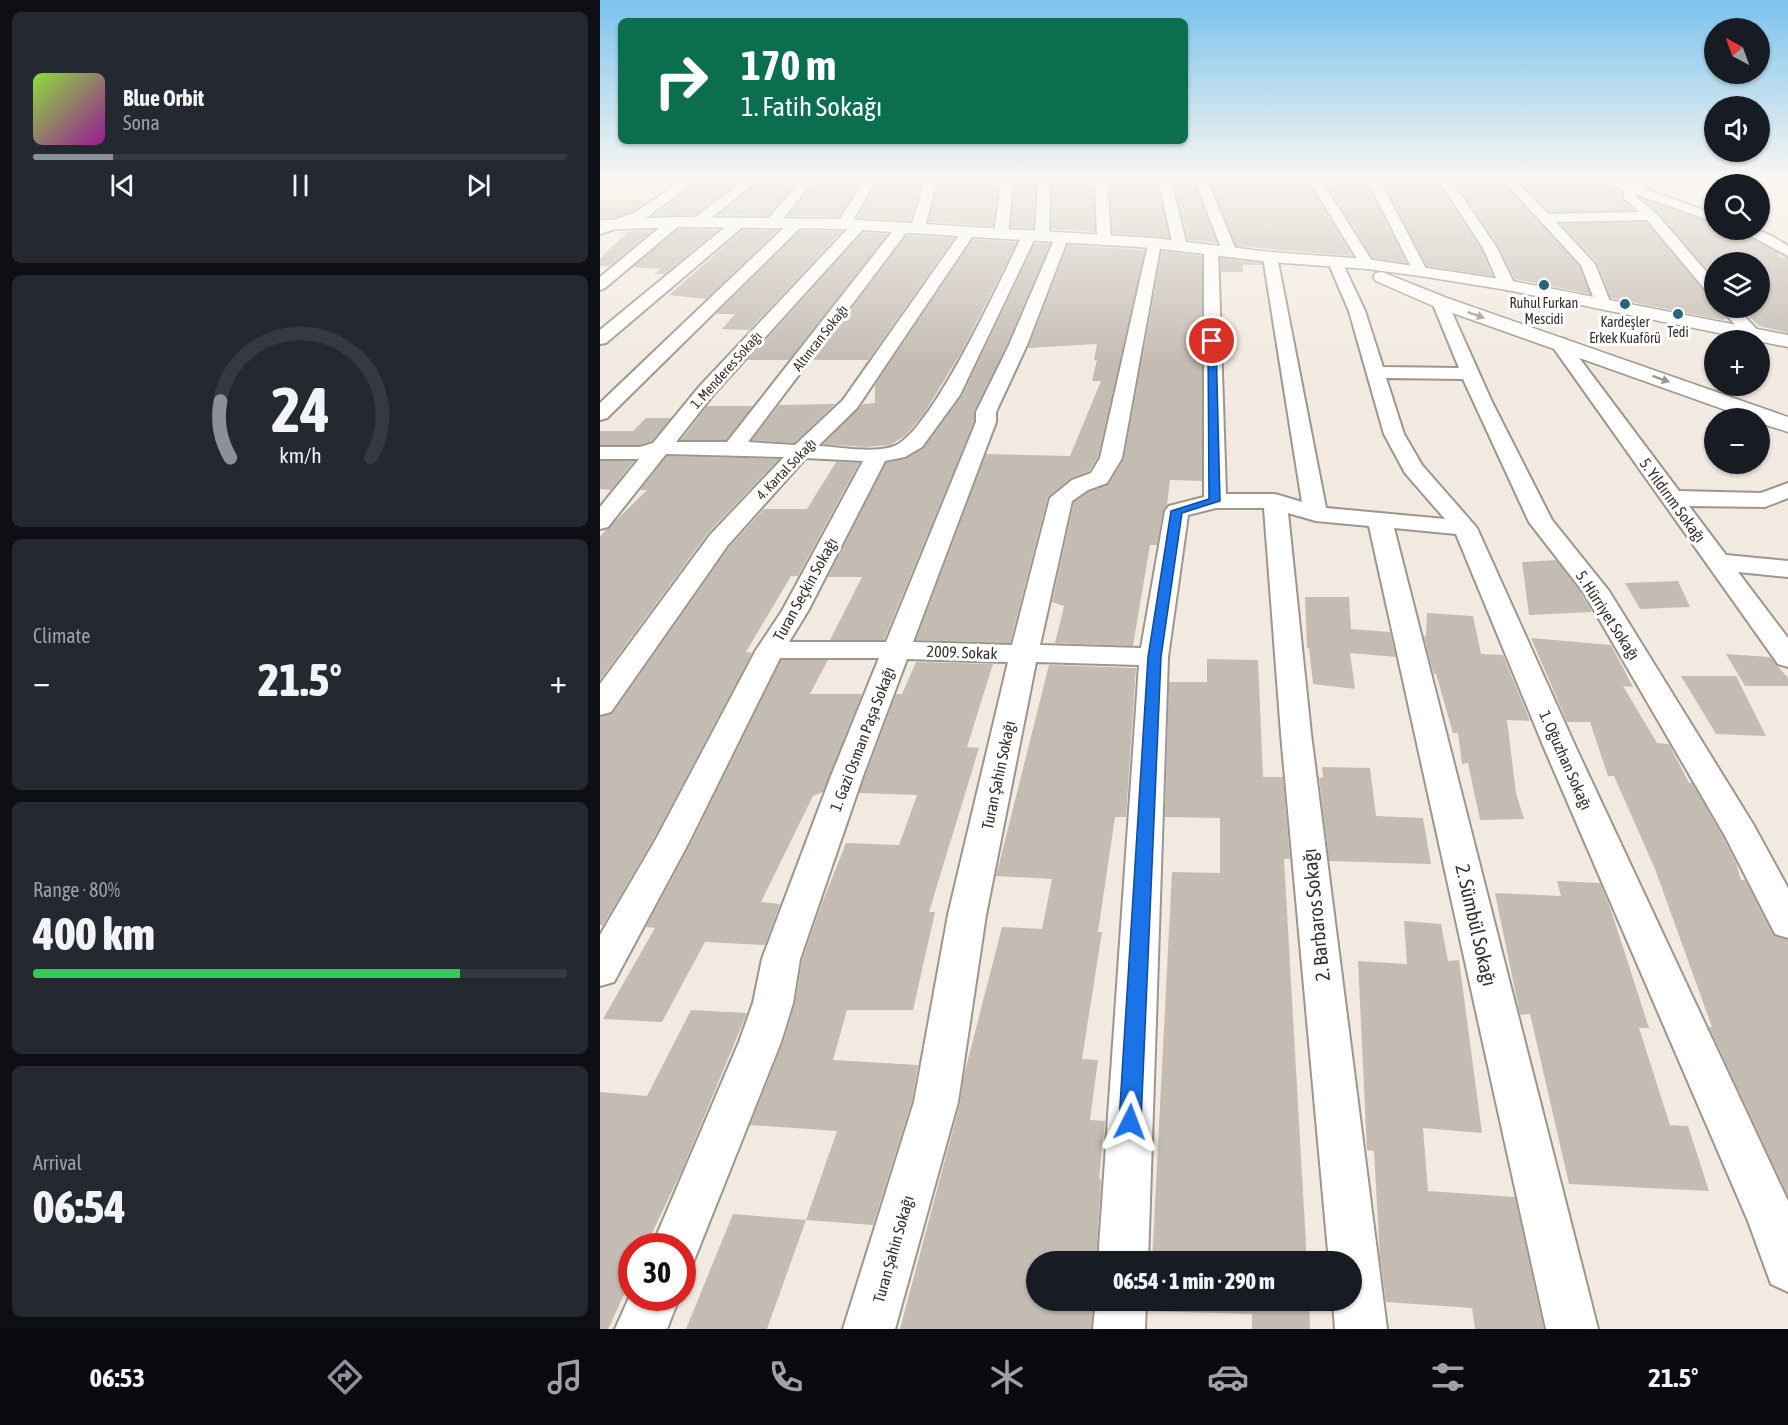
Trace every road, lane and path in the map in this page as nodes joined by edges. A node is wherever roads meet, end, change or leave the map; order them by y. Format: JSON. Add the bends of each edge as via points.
{"nodes":[{"id":1,"x":655,"y":239,"type":"edge"},
{"id":2,"x":720,"y":239,"type":"edge"},
{"id":3,"x":780,"y":239,"type":"edge"},
{"id":4,"x":839,"y":239,"type":"edge"},
{"id":5,"x":901,"y":239,"type":"edge"},
{"id":6,"x":963,"y":239,"type":"edge"},
{"id":7,"x":1043,"y":239,"type":"edge"},
{"id":8,"x":1044,"y":239,"type":"edge"},
{"id":9,"x":1092,"y":239,"type":"edge"},
{"id":10,"x":1167,"y":239,"type":"edge"},
{"id":11,"x":1217,"y":239,"type":"edge"},
{"id":12,"x":1352,"y":239,"type":"edge"},
{"id":13,"x":1404,"y":239,"type":"edge"},
{"id":14,"x":1484,"y":239,"type":"edge"},
{"id":15,"x":1565,"y":239,"type":"edge"},
{"id":16,"x":1671,"y":239,"type":"edge"},
{"id":17,"x":1104,"y":240,"type":"joint"},
{"id":18,"x":1770,"y":240,"type":"edge"},
{"id":19,"x":1167,"y":244,"type":"junction"},
{"id":20,"x":1220,"y":251,"type":"junction"},
{"id":21,"x":1788,"y":252,"type":"edge"},
{"id":22,"x":1270,"y":257,"type":"junction"},
{"id":23,"x":1335,"y":262,"type":"junction"},
{"id":24,"x":1367,"y":264,"type":"junction"},
{"id":25,"x":1420,"y":271,"type":"junction"},
{"id":26,"x":1704,"y":278,"type":"edge"},
{"id":27,"x":600,"y":285,"type":"edge"},
{"id":28,"x":1507,"y":285,"type":"junction"},
{"id":29,"x":1440,"y":302,"type":"junction"},
{"id":30,"x":1603,"y":304,"type":"junction"},
{"id":31,"x":1738,"y":318,"type":"edge"},
{"id":32,"x":1740,"y":330,"type":"edge"},
{"id":33,"x":1748,"y":330,"type":"edge"},
{"id":34,"x":1770,"y":337,"type":"edge"},
{"id":35,"x":600,"y":339,"type":"edge"},
{"id":36,"x":1788,"y":341,"type":"edge"},
{"id":37,"x":1559,"y":343,"type":"junction"},
{"id":38,"x":1375,"y":372,"type":"junction"},
{"id":39,"x":1471,"y":374,"type":"junction"},
{"id":40,"x":600,"y":414,"type":"edge"},
{"id":41,"x":1788,"y":425,"type":"edge"},
{"id":42,"x":659,"y":448,"type":"junction"},
{"id":43,"x":734,"y":448,"type":"junction"},
{"id":44,"x":801,"y":451,"type":"junction"},
{"id":45,"x":600,"y":453,"type":"edge"},
{"id":46,"x":877,"y":455,"type":"junction"},
{"id":47,"x":1788,"y":490,"type":"edge"},
{"id":48,"x":1671,"y":498,"type":"junction"},
{"id":49,"x":1215,"y":501,"type":"junction"},
{"id":50,"x":1275,"y":501,"type":"junction"},
{"id":51,"x":1316,"y":513,"type":"junction"},
{"id":52,"x":1380,"y":521,"type":"junction"},
{"id":53,"x":600,"y":522,"type":"edge"},
{"id":54,"x":1465,"y":528,"type":"junction"},
{"id":55,"x":1718,"y":562,"type":"junction"},
{"id":56,"x":1788,"y":569,"type":"edge"},
{"id":57,"x":770,"y":650,"type":"junction"},
{"id":58,"x":897,"y":650,"type":"junction"},
{"id":59,"x":1024,"y":654,"type":"junction"},
{"id":60,"x":1154,"y":657,"type":"junction"},
{"id":61,"x":1788,"y":658,"type":"edge"},
{"id":62,"x":600,"y":705,"type":"edge"},
{"id":63,"x":1788,"y":923,"type":"edge"},
{"id":64,"x":600,"y":970,"type":"edge"},
{"id":65,"x":681,"y":1233,"type":"edge"},
{"id":66,"x":1124,"y":1251,"type":"edge"},
{"id":67,"x":1788,"y":1267,"type":"edge"},
{"id":68,"x":649,"y":1311,"type":"edge"},
{"id":69,"x":1120,"y":1311,"type":"edge"},
{"id":70,"x":641,"y":1329,"type":"edge"},
{"id":71,"x":869,"y":1329,"type":"edge"},
{"id":72,"x":1119,"y":1329,"type":"edge"},
{"id":73,"x":1361,"y":1329,"type":"edge"},
{"id":74,"x":1572,"y":1329,"type":"edge"}],
"edges":[{"from":1,"to":27,"type":"street"},
{"from":2,"to":35,"type":"street"},
{"from":3,"to":40,"type":"street"},
{"from":4,"to":42,"type":"street","name":"1. Menderes Sokağı"},
{"from":5,"to":43,"type":"street","name":"Altıncan Sokağı"},
{"from":6,"to":44,"type":"street","name":"4. Kartal Sokağı","via":[[850,405]]},
{"from":7,"to":46,"type":"street","via":[[950,395],[915,444],[898,453]]},
{"from":8,"to":58,"type":"street","name":"1. Gazi Osman Paşa Sokağı","via":[[1018,345],[986,412],[986,422]]},
{"from":9,"to":17,"type":"street"},
{"from":10,"to":19,"type":"street"},
{"from":11,"to":20,"type":"street"},
{"from":12,"to":24,"type":"street"},
{"from":13,"to":25,"type":"street"},
{"from":14,"to":28,"type":"street"},
{"from":15,"to":30,"type":"street","via":[[1588,264]]},
{"from":16,"to":26,"type":"street"},
{"from":17,"to":19,"type":"street"},
{"from":18,"to":21,"type":"street"},
{"from":19,"to":20,"type":"street"},
{"from":19,"to":59,"type":"street","name":"Turan Şahin Sokağı","via":[[1112,458],[1099,478],[1062,498]]},
{"from":20,"to":22,"type":"street"},
{"from":20,"to":49,"type":"street"},
{"from":22,"to":23,"type":"street"},
{"from":22,"to":51,"type":"street"},
{"from":23,"to":24,"type":"street"},
{"from":23,"to":38,"type":"street","name":"1. Oğuzhan Sokağı","via":[[1357,311]]},
{"from":24,"to":25,"type":"street"},
{"from":24,"to":29,"type":"street","via":[[1384,278]]},
{"from":25,"to":28,"type":"street"},
{"from":28,"to":30,"type":"street"},
{"from":29,"to":37,"type":"street","one_way":true},
{"from":29,"to":39,"type":"street","name":"5. Hürriyet Sokağı"},
{"from":30,"to":32,"type":"street"},
{"from":31,"to":33,"type":"street"},
{"from":34,"to":36,"type":"street"},
{"from":37,"to":41,"type":"street","one_way":true},
{"from":37,"to":48,"type":"street","name":"5. Yıldırım Sokağı"},
{"from":38,"to":39,"type":"street"},
{"from":38,"to":54,"type":"street","name":"1. Oğuzhan Sokağı","via":[[1394,434],[1413,468]]},
{"from":39,"to":63,"type":"street","name":"5. Hürriyet Sokağı","via":[[1540,522],[1596,591],[1741,833]]},
{"from":42,"to":43,"type":"street"},
{"from":42,"to":45,"type":"street","via":[[640,453]]},
{"from":42,"to":53,"type":"street","name":"1. Menderes Sokağı"},
{"from":43,"to":44,"type":"street"},
{"from":44,"to":46,"type":"street"},
{"from":44,"to":62,"type":"street","name":"4. Kartal Sokağı","via":[[719,540]]},
{"from":46,"to":57,"type":"street","name":"Turan Seçkin Sokağı","via":[[795,611]]},
{"from":47,"to":48,"type":"street","via":[[1765,500]]},
{"from":48,"to":55,"type":"street","name":"5. Yıldırım Sokağı"},
{"from":49,"to":50,"type":"street"},
{"from":49,"to":60,"type":"street","via":[[1177,511]]},
{"from":50,"to":51,"type":"street"},
{"from":50,"to":73,"type":"street","name":"2. Barbaros Sokağı","via":[[1297,745]]},
{"from":51,"to":52,"type":"street"},
{"from":52,"to":54,"type":"street"},
{"from":52,"to":74,"type":"street","name":"2. Sümbül Sokağı"},
{"from":54,"to":67,"type":"street","name":"1. Oğuzhan Sokağı","via":[[1771,1218]]},
{"from":55,"to":56,"type":"street"},
{"from":55,"to":61,"type":"street","name":"5. Yıldırım Sokağı"},
{"from":57,"to":58,"type":"street","name":"2009. Sokak"},
{"from":57,"to":64,"type":"street","name":"Turan Seçkin Sokağı","via":[[671,844]]},
{"from":58,"to":59,"type":"street","name":"2009. Sokak"},
{"from":58,"to":65,"type":"street","name":"1. Gazi Osman Paşa Sokağı","via":[[781,959],[773,1003],[760,1042]]},
{"from":59,"to":60,"type":"street","name":"2009. Sokak"},
{"from":59,"to":71,"type":"street","name":"Turan Şahin Sokağı","via":[[967,915],[936,1102]]},
{"from":60,"to":66,"type":"street"},
{"from":68,"to":70,"type":"street"},
{"from":69,"to":72,"type":"street"}]}
